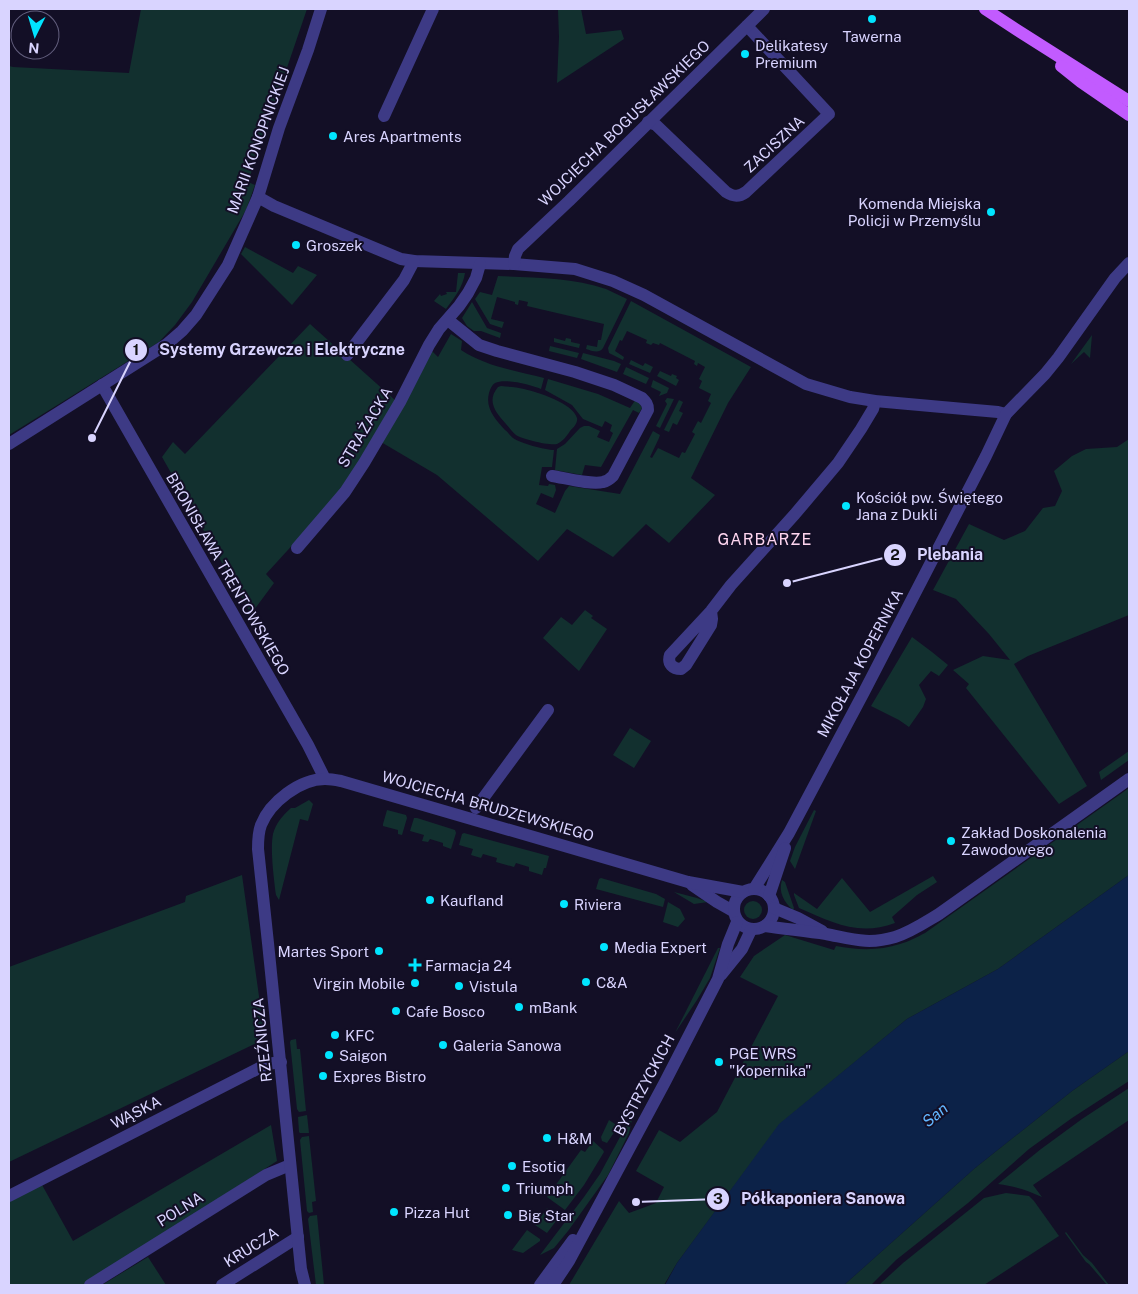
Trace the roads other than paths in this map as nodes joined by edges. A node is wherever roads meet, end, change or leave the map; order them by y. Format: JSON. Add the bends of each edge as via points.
{"nodes":[{"id":1,"x":321,"y":9,"type":"edge"},
{"id":2,"x":433,"y":9,"type":"edge"},
{"id":3,"x":764,"y":9,"type":"edge"},
{"id":4,"x":985,"y":9,"type":"edge"},
{"id":5,"x":746,"y":26,"type":"junction"},
{"id":6,"x":1017,"y":30,"type":"junction"},
{"id":7,"x":1129,"y":101,"type":"edge"},
{"id":8,"x":384,"y":116,"type":"dead end"},
{"id":9,"x":1129,"y":116,"type":"edge"},
{"id":10,"x":648,"y":122,"type":"junction"},
{"id":11,"x":258,"y":197,"type":"junction"},
{"id":12,"x":414,"y":262,"type":"junction"},
{"id":13,"x":1129,"y":263,"type":"edge"},
{"id":14,"x":480,"y":264,"type":"junction"},
{"id":15,"x":514,"y":264,"type":"junction"},
{"id":16,"x":448,"y":320,"type":"junction"},
{"id":17,"x":347,"y":355,"type":"dead end"},
{"id":18,"x":102,"y":385,"type":"junction"},
{"id":19,"x":875,"y":401,"type":"junction"},
{"id":20,"x":1006,"y":414,"type":"junction"},
{"id":21,"x":9,"y":444,"type":"edge"},
{"id":22,"x":552,"y":476,"type":"dead end"},
{"id":23,"x":297,"y":548,"type":"dead end"},
{"id":24,"x":711,"y":611,"type":"dead end"},
{"id":25,"x":548,"y":710,"type":"dead end"},
{"id":26,"x":326,"y":779,"type":"junction"},
{"id":27,"x":1129,"y":779,"type":"edge"},
{"id":28,"x":281,"y":798,"type":"joint"},
{"id":29,"x":476,"y":808,"type":"dead end"},
{"id":30,"x":789,"y":833,"type":"junction"},
{"id":31,"x":688,"y":882,"type":"junction"},
{"id":32,"x":749,"y":890,"type":"junction"},
{"id":33,"x":772,"y":902,"type":"junction"},
{"id":34,"x":735,"y":916,"type":"junction"},
{"id":35,"x":765,"y":926,"type":"junction"},
{"id":36,"x":752,"y":930,"type":"junction"},
{"id":37,"x":828,"y":935,"type":"junction"},
{"id":38,"x":718,"y":979,"type":"junction"},
{"id":39,"x":280,"y":1062,"type":"junction"},
{"id":40,"x":290,"y":1165,"type":"junction"},
{"id":41,"x":9,"y":1196,"type":"edge"},
{"id":42,"x":599,"y":1206,"type":"junction"},
{"id":43,"x":298,"y":1237,"type":"junction"},
{"id":44,"x":90,"y":1285,"type":"edge"},
{"id":45,"x":222,"y":1285,"type":"edge"},
{"id":46,"x":305,"y":1285,"type":"edge"},
{"id":47,"x":540,"y":1285,"type":"edge"},
{"id":48,"x":553,"y":1285,"type":"edge"}],
"edges":[{"from":1,"to":11,"type":"street","name":"MARII KONOPNICKIEJ"},
{"from":2,"to":8,"type":"street"},
{"from":3,"to":5,"type":"street","name":"WOJCIECHA BOGUSŁAWSKIEGO"},
{"from":4,"to":6,"type":"main road"},
{"from":5,"to":10,"type":"street","name":"WOJCIECHA BOGUSŁAWSKIEGO"},
{"from":5,"to":10,"type":"street","name":"ZACISZNA","via":[[829,114],[746,192],[736,197],[726,192],[656,125]]},
{"from":6,"to":7,"type":"main road"},
{"from":6,"to":9,"type":"main road"},
{"from":10,"to":15,"type":"street","name":"WOJCIECHA BOGUSŁAWSKIEGO","via":[[518,249]]},
{"from":11,"to":12,"type":"street"},
{"from":11,"to":18,"type":"street","name":"MARII KONOPNICKIEJ","via":[[228,265],[196,315],[167,344]]},
{"from":12,"to":14,"type":"street"},
{"from":12,"to":17,"type":"street"},
{"from":13,"to":20,"type":"street","name":"MIKOŁAJA KOPERNIKA","via":[[1045,374]]},
{"from":14,"to":15,"type":"street"},
{"from":14,"to":16,"type":"street","name":"STRAŻACKA","via":[[468,293]]},
{"from":15,"to":19,"type":"street","via":[[574,269],[613,281],[806,384]]},
{"from":16,"to":22,"type":"street","via":[[479,345],[614,385],[642,398],[648,405],[609,480],[594,483]]},
{"from":16,"to":23,"type":"street","name":"STRAŻACKA","via":[[429,345],[400,402],[344,492]]},
{"from":18,"to":21,"type":"street","name":"MARII KONOPNICKIEJ"},
{"from":18,"to":26,"type":"street","name":"BRONISŁAWA TRENTOWSKIEGO"},
{"from":19,"to":20,"type":"street"},
{"from":19,"to":24,"type":"street","via":[[838,463]]},
{"from":20,"to":30,"type":"street","name":"MIKOŁAJA KOPERNIKA"},
{"from":25,"to":29,"type":"street"},
{"from":26,"to":28,"type":"street","name":"WOJCIECHA BRUDZEWSKIEGO","via":[[311,781]]},
{"from":26,"to":31,"type":"street","name":"WOJCIECHA BRUDZEWSKIEGO"},
{"from":27,"to":37,"type":"street","via":[[909,932],[861,941]]},
{"from":28,"to":39,"type":"street","name":"RZEŹNICZA","via":[[271,808],[258,834]]},
{"from":30,"to":32,"type":"street","name":"MIKOŁAJA KOPERNIKA"},
{"from":30,"to":33,"type":"street","name":"MIKOŁAJA KOPERNIKA"},
{"from":31,"to":32,"type":"street","name":"WOJCIECHA BRUDZEWSKIEGO"},
{"from":31,"to":34,"type":"street","name":"WOJCIECHA BRUDZEWSKIEGO"},
{"from":32,"to":33,"type":"street","via":[[763,891]]},
{"from":32,"to":34,"type":"street","via":[[735,900]]},
{"from":33,"to":35,"type":"street","via":[[772,918]]},
{"from":33,"to":37,"type":"street"},
{"from":34,"to":36,"type":"street","via":[[744,927]]},
{"from":34,"to":38,"type":"street","name":"BYSTRZYCKICH"},
{"from":35,"to":36,"type":"street"},
{"from":35,"to":37,"type":"street"},
{"from":36,"to":38,"type":"street","name":"BYSTRZYCKICH","via":[[742,949]]},
{"from":38,"to":42,"type":"street","name":"BYSTRZYCKICH"},
{"from":39,"to":40,"type":"street","name":"RZEŹNICZA"},
{"from":39,"to":41,"type":"street","name":"WĄSKA","via":[[267,1064]]},
{"from":40,"to":43,"type":"street","name":"RZEŹNICZA"},
{"from":40,"to":44,"type":"street","name":"POLNA","via":[[266,1175]]},
{"from":42,"to":47,"type":"street","name":"BYSTRZYCKICH"},
{"from":42,"to":48,"type":"street","name":"BYSTRZYCKICH"},
{"from":43,"to":45,"type":"street","name":"KRUCZA"},
{"from":43,"to":46,"type":"street","name":"RZEŹNICZA"}]}
